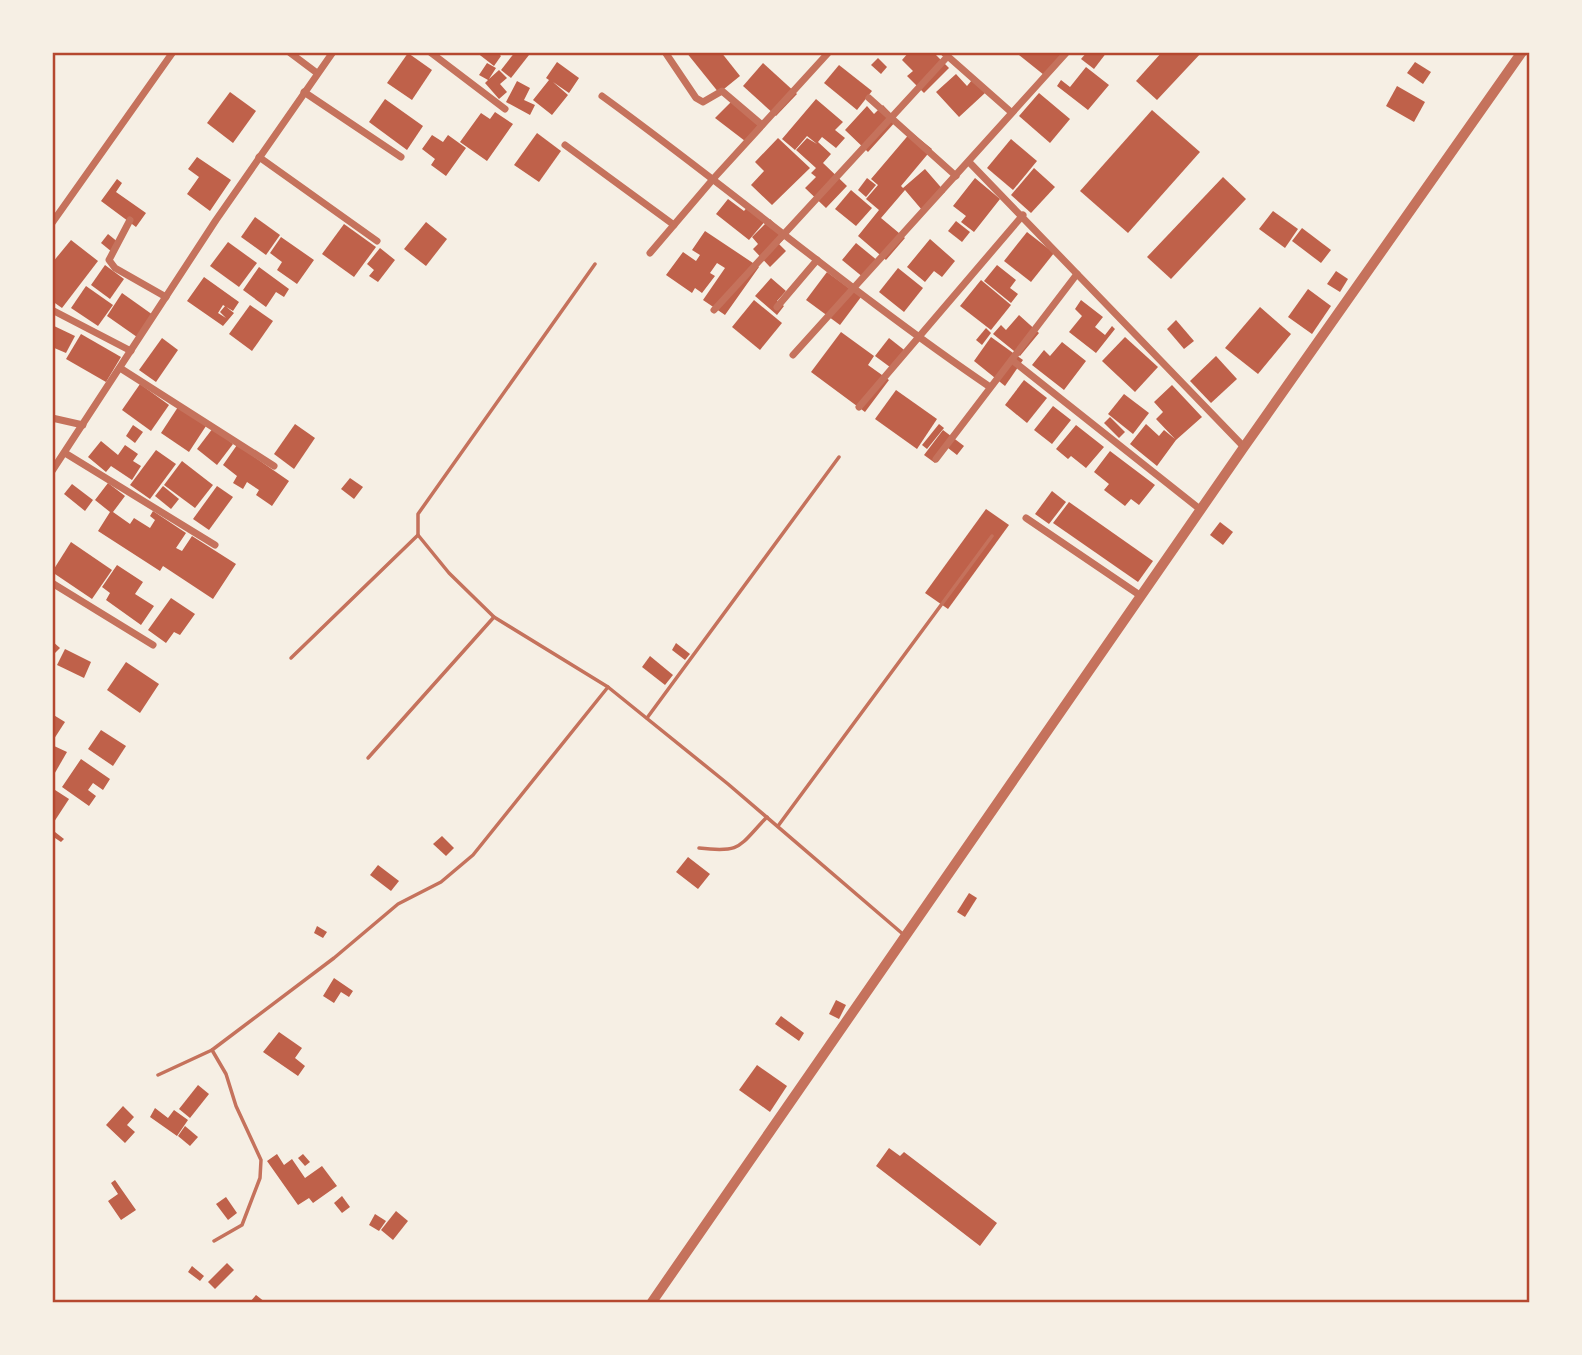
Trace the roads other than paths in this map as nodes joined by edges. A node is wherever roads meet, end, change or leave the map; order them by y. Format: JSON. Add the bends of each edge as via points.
{"nodes":[{"id":1,"x":173,"y":52,"type":"edge"},
{"id":2,"x":289,"y":52,"type":"edge"},
{"id":3,"x":334,"y":52,"type":"edge"},
{"id":4,"x":430,"y":52,"type":"edge"},
{"id":5,"x":666,"y":52,"type":"edge"},
{"id":6,"x":829,"y":52,"type":"edge"},
{"id":7,"x":1067,"y":52,"type":"edge"},
{"id":8,"x":1522,"y":52,"type":"edge"},
{"id":9,"x":945,"y":55,"type":"edge"},
{"id":10,"x":317,"y":73,"type":"junction"},
{"id":11,"x":304,"y":92,"type":"junction"},
{"id":12,"x":602,"y":96,"type":"dead end"},
{"id":13,"x":869,"y":98,"type":"dead end"},
{"id":14,"x":505,"y":109,"type":"dead end"},
{"id":15,"x":1011,"y":112,"type":"junction"},
{"id":16,"x":892,"y":118,"type":"junction"},
{"id":17,"x":762,"y":125,"type":"junction"},
{"id":18,"x":565,"y":145,"type":"dead end"},
{"id":19,"x":259,"y":157,"type":"junction"},
{"id":20,"x":401,"y":157,"type":"dead end"},
{"id":21,"x":969,"y":162,"type":"junction"},
{"id":22,"x":956,"y":176,"type":"junction"},
{"id":23,"x":714,"y":178,"type":"junction"},
{"id":24,"x":1023,"y":215,"type":"junction"},
{"id":25,"x":130,"y":220,"type":"dead end"},
{"id":26,"x":52,"y":223,"type":"edge"},
{"id":27,"x":674,"y":225,"type":"junction"},
{"id":28,"x":785,"y":235,"type":"junction"},
{"id":29,"x":377,"y":241,"type":"dead end"},
{"id":30,"x":650,"y":253,"type":"dead end"},
{"id":31,"x":817,"y":260,"type":"junction"},
{"id":32,"x":595,"y":264,"type":"dead end"},
{"id":33,"x":1077,"y":274,"type":"junction"},
{"id":34,"x":854,"y":290,"type":"junction"},
{"id":35,"x":166,"y":297,"type":"junction"},
{"id":36,"x":777,"y":307,"type":"dead end"},
{"id":37,"x":52,"y":310,"type":"edge"},
{"id":38,"x":714,"y":310,"type":"dead end"},
{"id":39,"x":916,"y":337,"type":"junction"},
{"id":40,"x":131,"y":351,"type":"junction"},
{"id":41,"x":793,"y":355,"type":"dead end"},
{"id":42,"x":1012,"y":360,"type":"junction"},
{"id":43,"x":120,"y":368,"type":"junction"},
{"id":44,"x":990,"y":387,"type":"junction"},
{"id":45,"x":859,"y":407,"type":"dead end"},
{"id":46,"x":52,"y":418,"type":"edge"},
{"id":47,"x":83,"y":425,"type":"junction"},
{"id":48,"x":1244,"y":447,"type":"junction"},
{"id":49,"x":65,"y":453,"type":"junction"},
{"id":50,"x":839,"y":457,"type":"dead end"},
{"id":51,"x":936,"y":459,"type":"dead end"},
{"id":52,"x":274,"y":466,"type":"dead end"},
{"id":53,"x":52,"y":471,"type":"edge"},
{"id":54,"x":1201,"y":510,"type":"junction"},
{"id":55,"x":1026,"y":518,"type":"dead end"},
{"id":56,"x":418,"y":535,"type":"junction"},
{"id":57,"x":992,"y":537,"type":"dead end"},
{"id":58,"x":215,"y":545,"type":"dead end"},
{"id":59,"x":52,"y":583,"type":"edge"},
{"id":60,"x":1141,"y":596,"type":"junction"},
{"id":61,"x":494,"y":617,"type":"junction"},
{"id":62,"x":153,"y":645,"type":"dead end"},
{"id":63,"x":291,"y":658,"type":"dead end"},
{"id":64,"x":608,"y":687,"type":"junction"},
{"id":65,"x":647,"y":718,"type":"junction"},
{"id":66,"x":368,"y":758,"type":"dead end"},
{"id":67,"x":766,"y":817,"type":"junction"},
{"id":68,"x":778,"y":826,"type":"junction"},
{"id":69,"x":699,"y":848,"type":"dead end"},
{"id":70,"x":906,"y":936,"type":"junction"},
{"id":71,"x":212,"y":1050,"type":"junction"},
{"id":72,"x":158,"y":1075,"type":"dead end"},
{"id":73,"x":214,"y":1241,"type":"dead end"},
{"id":74,"x":652,"y":1303,"type":"edge"}],
"edges":[{"from":1,"to":26,"type":"street"},
{"from":2,"to":10,"type":"street"},
{"from":3,"to":10,"type":"street"},
{"from":4,"to":14,"type":"street"},
{"from":5,"to":17,"type":"street","via":[[696,98],[703,102],[722,91]]},
{"from":6,"to":17,"type":"street"},
{"from":7,"to":15,"type":"street"},
{"from":8,"to":48,"type":"street"},
{"from":9,"to":15,"type":"street"},
{"from":9,"to":16,"type":"street"},
{"from":10,"to":11,"type":"street"},
{"from":11,"to":19,"type":"street"},
{"from":11,"to":20,"type":"street"},
{"from":12,"to":23,"type":"street"},
{"from":13,"to":16,"type":"street"},
{"from":15,"to":21,"type":"street"},
{"from":16,"to":22,"type":"street"},
{"from":16,"to":28,"type":"street"},
{"from":17,"to":23,"type":"street"},
{"from":18,"to":27,"type":"street"},
{"from":19,"to":29,"type":"street"},
{"from":19,"to":35,"type":"street"},
{"from":21,"to":22,"type":"street"},
{"from":21,"to":24,"type":"street"},
{"from":22,"to":34,"type":"street"},
{"from":23,"to":27,"type":"street"},
{"from":23,"to":28,"type":"street"},
{"from":24,"to":33,"type":"street"},
{"from":24,"to":39,"type":"street"},
{"from":25,"to":35,"type":"street","via":[[109,260]]},
{"from":27,"to":30,"type":"street"},
{"from":28,"to":31,"type":"street"},
{"from":28,"to":38,"type":"street"},
{"from":31,"to":34,"type":"street"},
{"from":31,"to":36,"type":"street"},
{"from":32,"to":56,"type":"lane","via":[[418,514]]},
{"from":33,"to":42,"type":"street"},
{"from":33,"to":48,"type":"street"},
{"from":34,"to":39,"type":"street"},
{"from":34,"to":41,"type":"street"},
{"from":35,"to":40,"type":"street"},
{"from":37,"to":40,"type":"street"},
{"from":39,"to":44,"type":"street"},
{"from":39,"to":45,"type":"street"},
{"from":40,"to":43,"type":"street"},
{"from":42,"to":44,"type":"street"},
{"from":42,"to":54,"type":"street"},
{"from":43,"to":47,"type":"street"},
{"from":43,"to":52,"type":"street"},
{"from":44,"to":51,"type":"street"},
{"from":46,"to":47,"type":"street"},
{"from":47,"to":49,"type":"street"},
{"from":48,"to":54,"type":"street"},
{"from":49,"to":53,"type":"street"},
{"from":49,"to":58,"type":"street"},
{"from":50,"to":65,"type":"lane"},
{"from":54,"to":60,"type":"street"},
{"from":55,"to":60,"type":"street"},
{"from":56,"to":61,"type":"lane"},
{"from":56,"to":63,"type":"lane"},
{"from":57,"to":68,"type":"lane"},
{"from":59,"to":62,"type":"street"},
{"from":60,"to":70,"type":"street"},
{"from":61,"to":64,"type":"lane"},
{"from":61,"to":66,"type":"lane"},
{"from":64,"to":65,"type":"lane"},
{"from":64,"to":71,"type":"lane","via":[[473,855],[440,882],[398,904]]},
{"from":65,"to":67,"type":"lane"},
{"from":67,"to":68,"type":"lane"},
{"from":67,"to":69,"type":"lane","via":[[729,851]]},
{"from":68,"to":70,"type":"lane"},
{"from":70,"to":74,"type":"street"},
{"from":71,"to":72,"type":"lane"},
{"from":71,"to":73,"type":"lane","via":[[261,1160],[260,1178],[242,1225]]}]}
